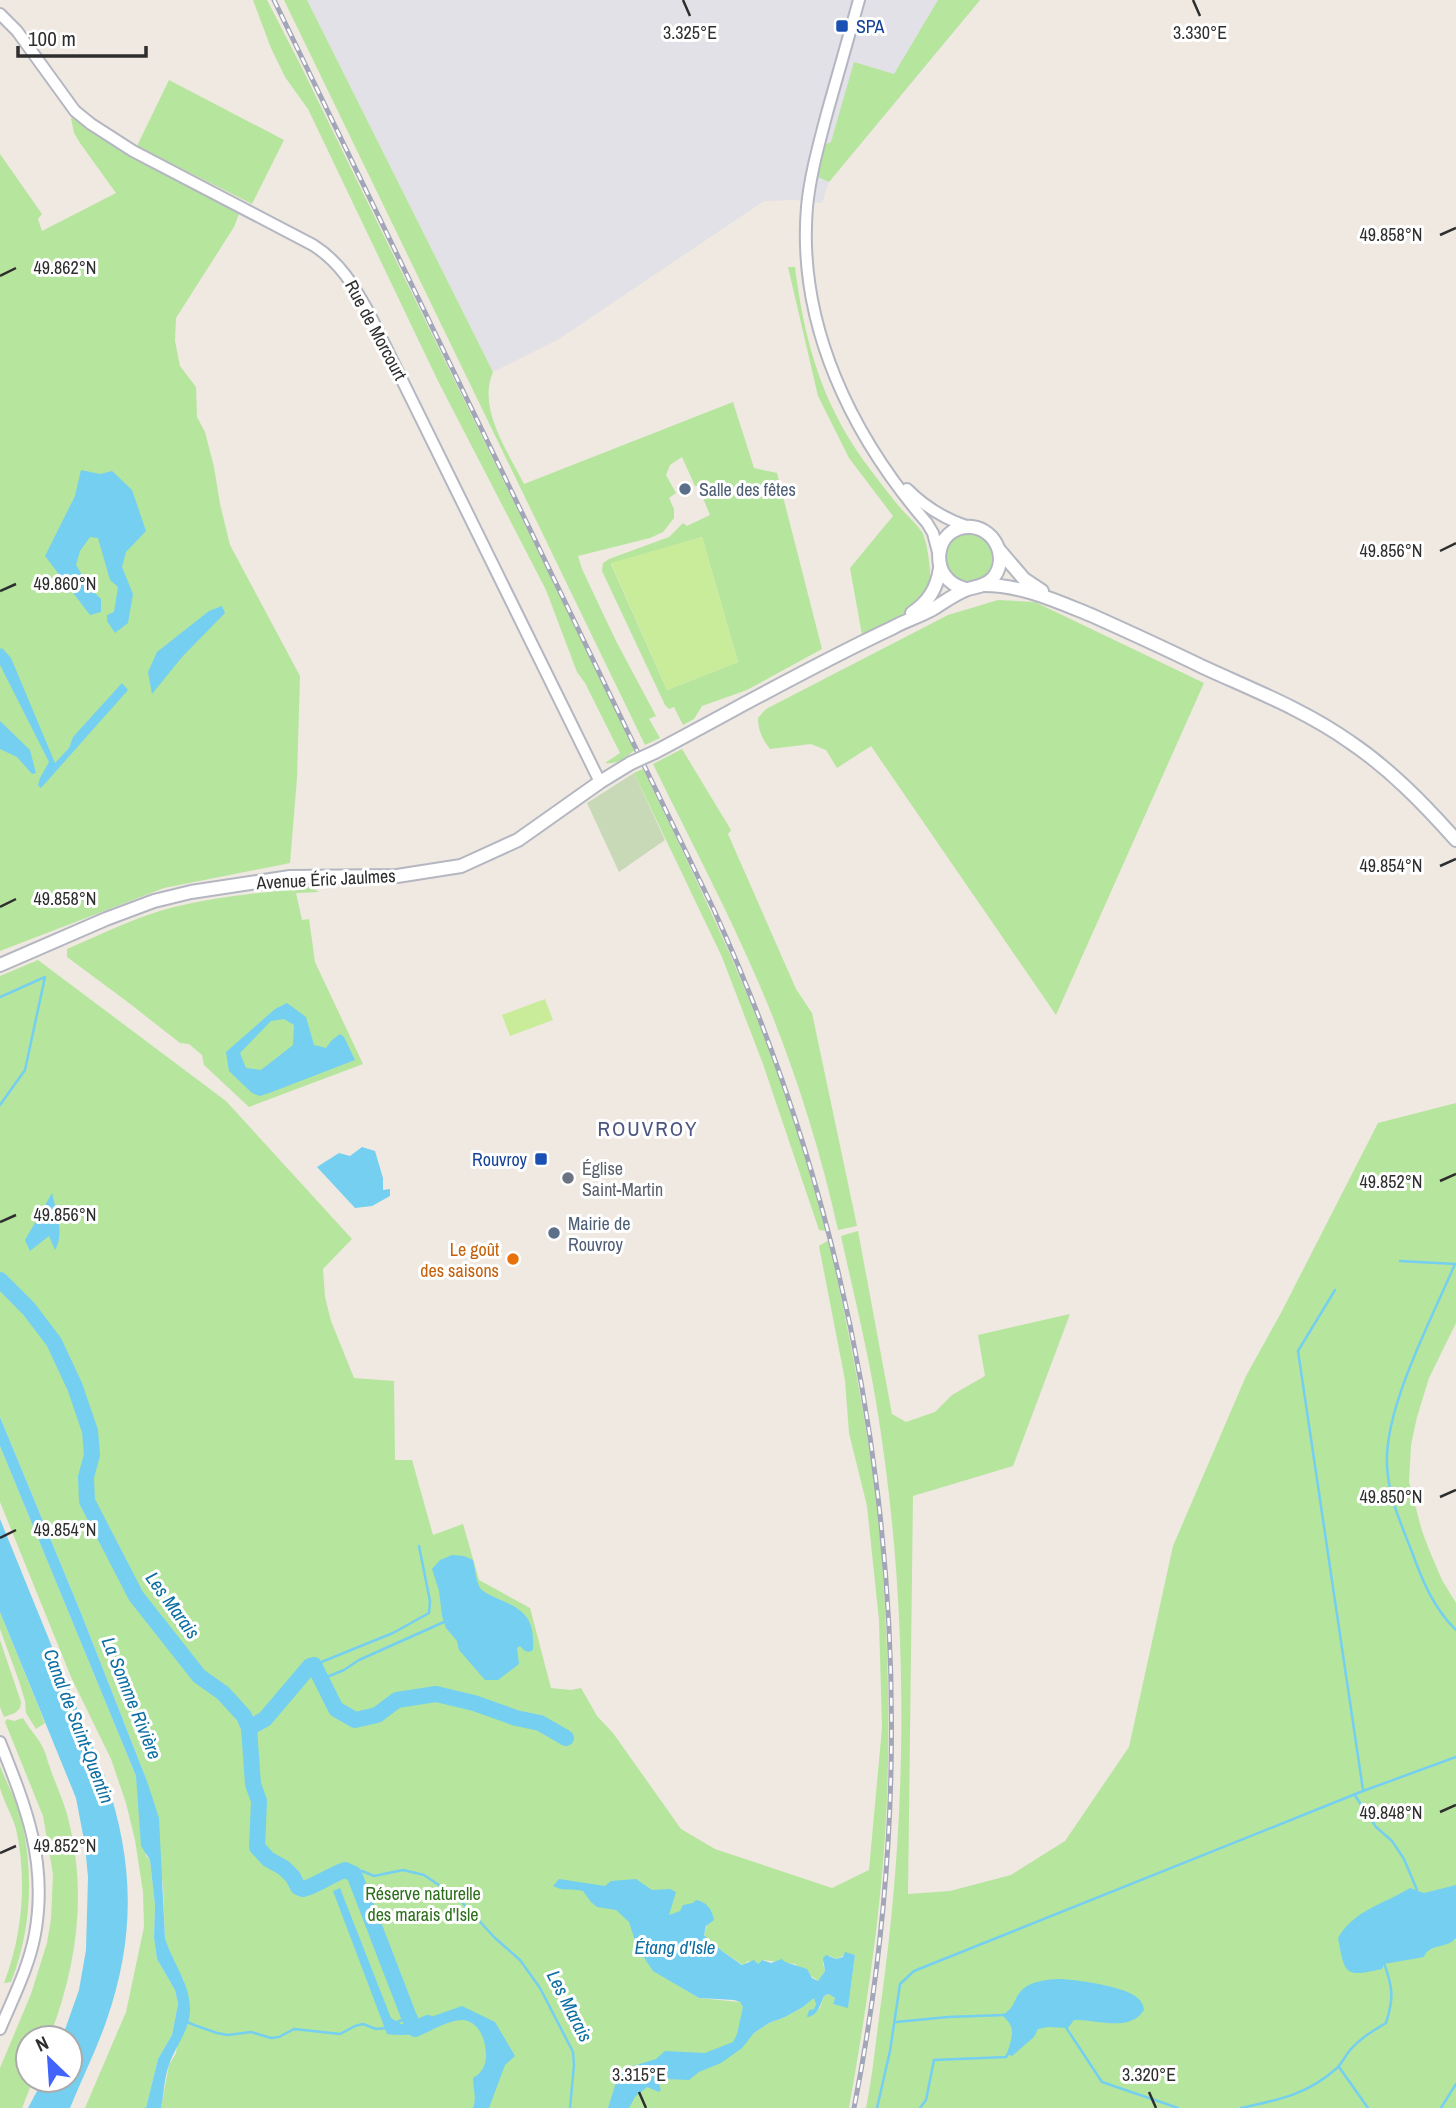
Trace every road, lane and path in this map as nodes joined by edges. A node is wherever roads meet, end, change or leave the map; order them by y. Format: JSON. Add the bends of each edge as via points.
{"nodes":[{"id":1,"x":859,"y":0,"type":"edge"},
{"id":2,"x":0,"y":14,"type":"edge"},
{"id":3,"x":879,"y":461,"type":"junction"},
{"id":4,"x":969,"y":527,"type":"junction"},
{"id":5,"x":999,"y":550,"type":"junction"},
{"id":6,"x":939,"y":562,"type":"junction"},
{"id":7,"x":984,"y":585,"type":"junction"},
{"id":8,"x":966,"y":589,"type":"junction"},
{"id":9,"x":1057,"y":601,"type":"junction"},
{"id":10,"x":891,"y":628,"type":"junction"},
{"id":11,"x":600,"y":782,"type":"junction"},
{"id":12,"x":1456,"y":840,"type":"edge"},
{"id":13,"x":0,"y":965,"type":"edge"},
{"id":14,"x":0,"y":1742,"type":"edge"},
{"id":15,"x":0,"y":2029,"type":"edge"}],
"edges":[{"from":1,"to":3,"type":"street","via":[[814,163],[807,207],[807,257],[817,321],[836,381]]},
{"from":2,"to":11,"type":"street","name":"Rue de Morcourt","via":[[75,111],[91,124],[133,151],[313,245],[347,275]]},
{"from":3,"to":4,"type":"street","via":[[919,501],[944,518]]},
{"from":3,"to":6,"type":"street","via":[[933,533]]},
{"from":4,"to":5,"type":"main road","via":[[988,534]]},
{"from":4,"to":6,"type":"main road","via":[[946,538]]},
{"from":5,"to":7,"type":"main road","via":[[998,570]]},
{"from":5,"to":9,"type":"main road","via":[[1024,579]]},
{"from":6,"to":8,"type":"main road","via":[[950,583]]},
{"from":6,"to":10,"type":"main road","via":[[938,583],[922,606]]},
{"from":7,"to":8,"type":"main road"},
{"from":7,"to":9,"type":"main road","via":[[1013,587]]},
{"from":8,"to":10,"type":"main road"},
{"from":9,"to":12,"type":"main road","via":[[1322,724],[1403,784]]},
{"from":10,"to":11,"type":"main road","name":"Avenue Éric Jaulmes","bridge":true},
{"from":11,"to":13,"type":"main road","name":"Avenue Éric Jaulmes","via":[[518,840],[461,866],[397,876],[289,877],[191,892],[106,919]]},
{"from":14,"to":15,"type":"street","via":[[27,1812],[39,1882],[35,1935]]}]}
